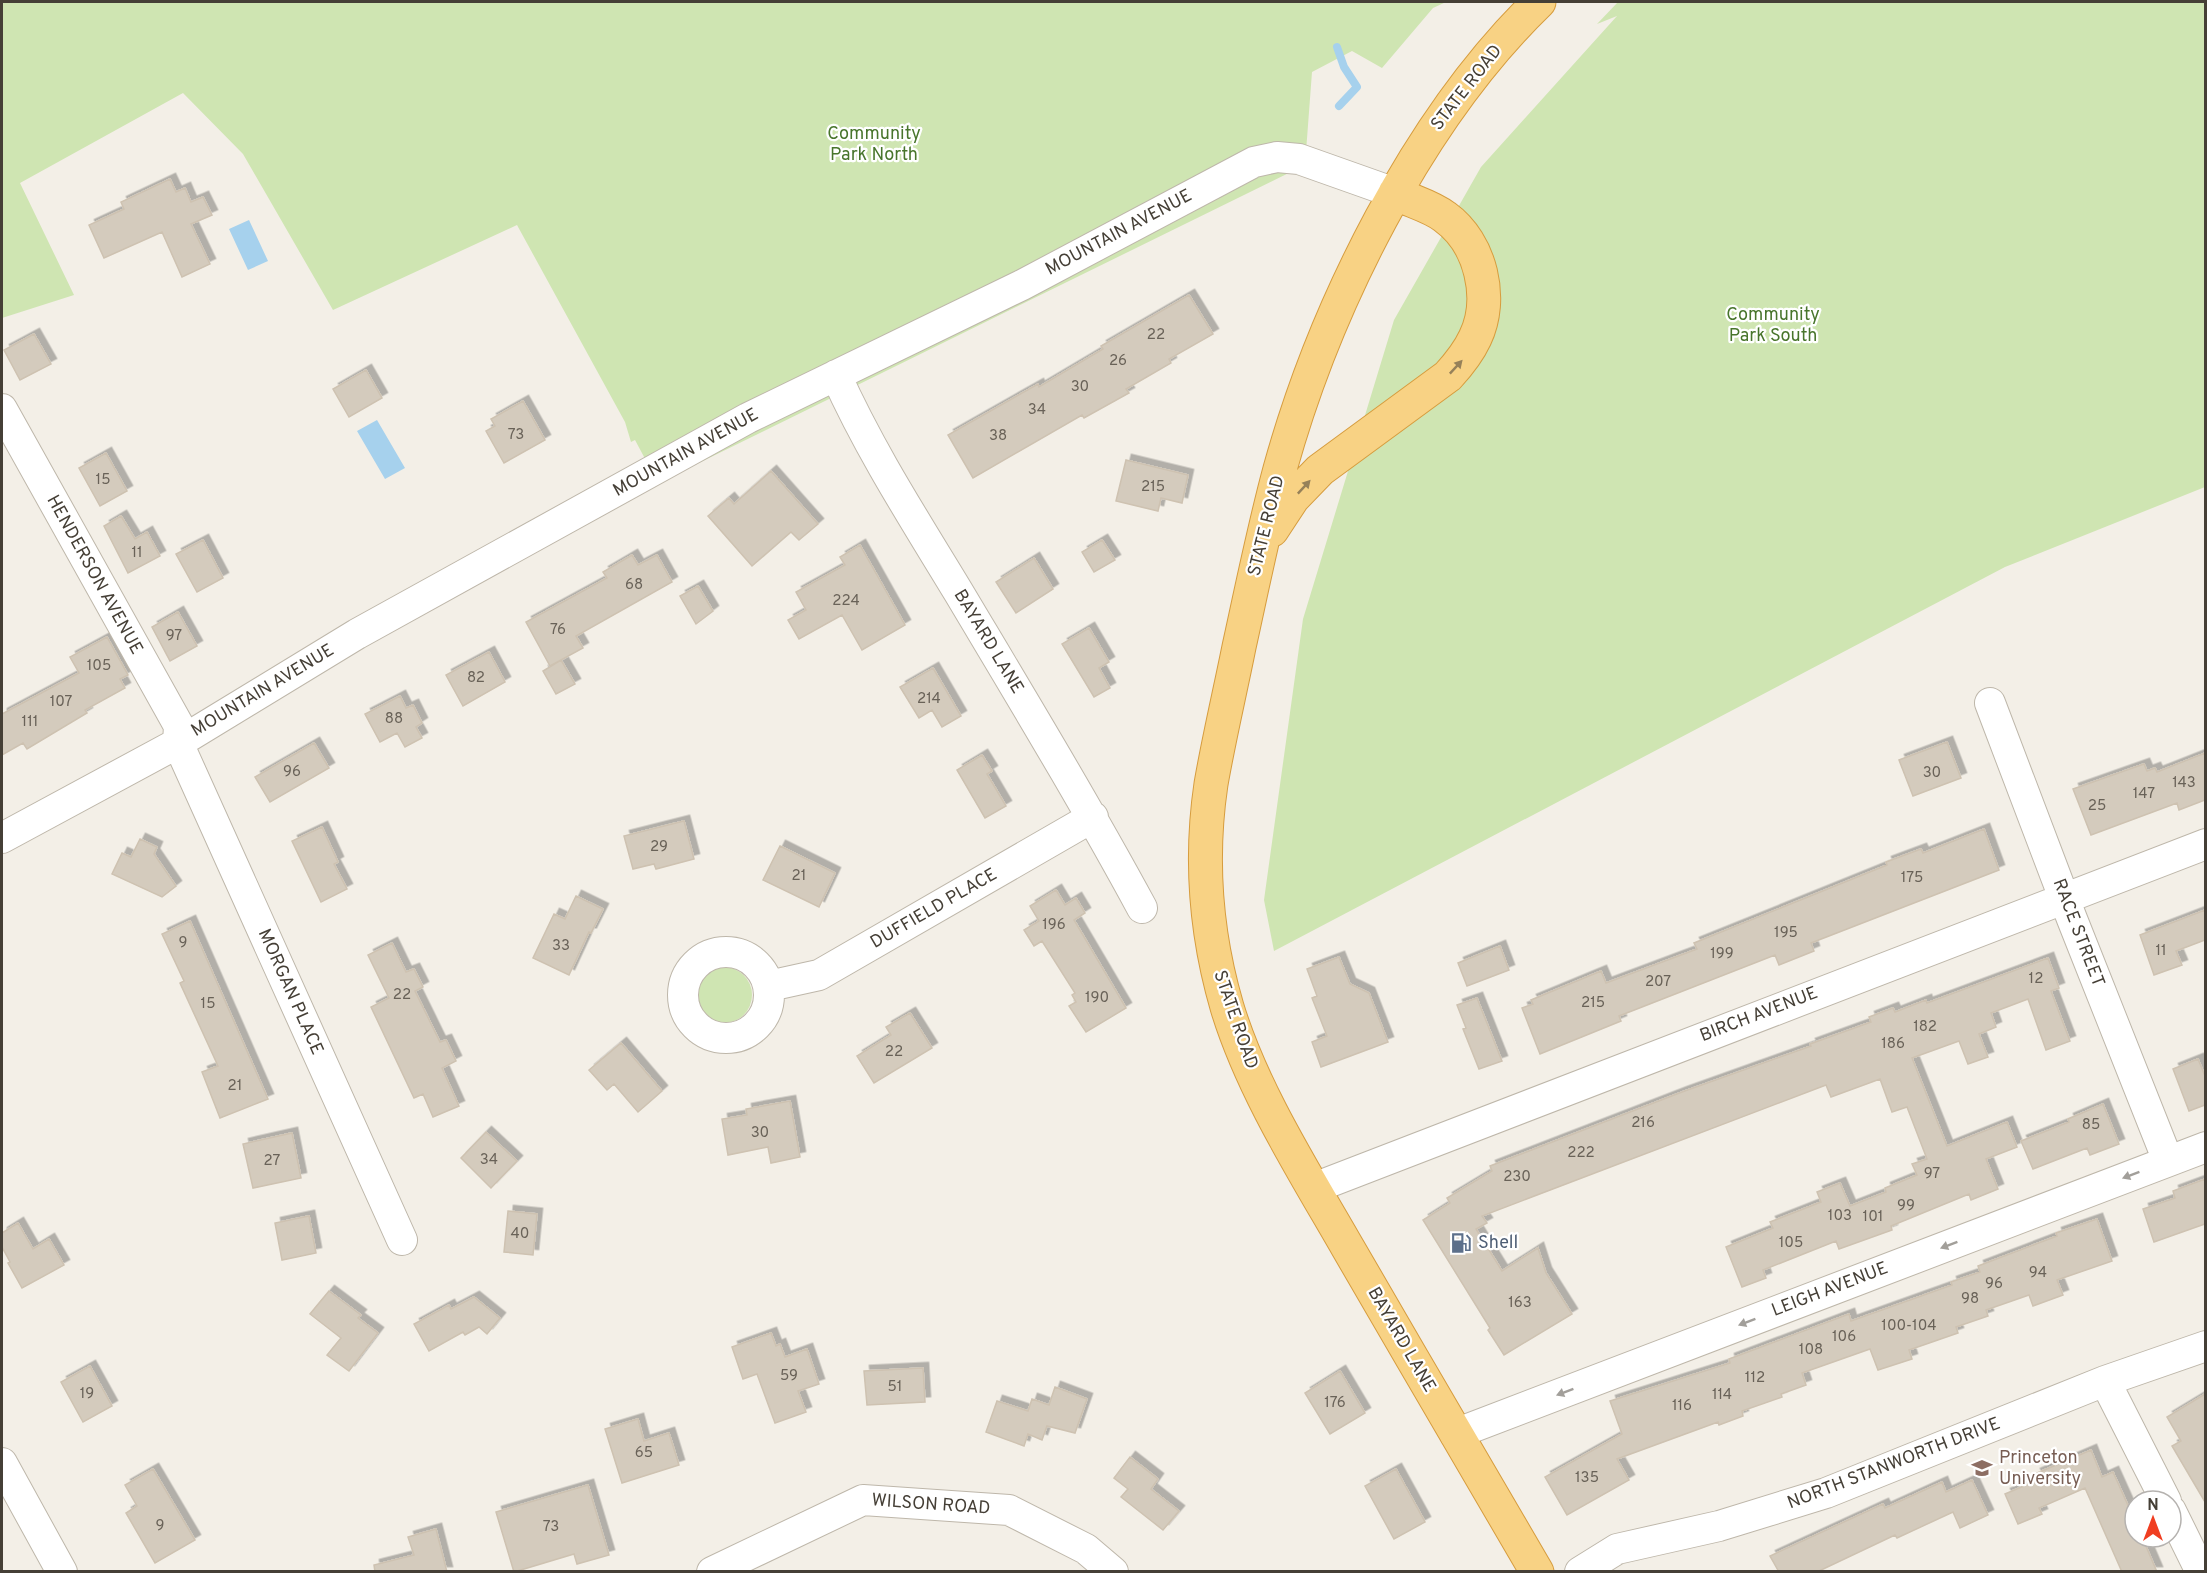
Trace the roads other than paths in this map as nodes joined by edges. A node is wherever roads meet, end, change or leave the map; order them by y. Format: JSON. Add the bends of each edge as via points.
{"nodes":[{"id":1,"x":1539,"y":2,"type":"edge"},
{"id":2,"x":1395,"y":194,"type":"junction"},
{"id":3,"x":836,"y":375,"type":"junction"},
{"id":4,"x":2,"y":409,"type":"edge"},
{"id":5,"x":1255,"y":574,"type":"junction"},
{"id":6,"x":1990,"y":704,"type":"dead end"},
{"id":7,"x":178,"y":743,"type":"junction"},
{"id":8,"x":1093,"y":817,"type":"junction"},
{"id":9,"x":2,"y":838,"type":"edge"},
{"id":10,"x":2205,"y":844,"type":"edge"},
{"id":11,"x":2064,"y":898,"type":"junction"},
{"id":12,"x":1142,"y":908,"type":"dead end"},
{"id":13,"x":769,"y":986,"type":"dead end"},
{"id":14,"x":1269,"y":1107,"type":"joint"},
{"id":15,"x":2205,"y":1147,"type":"edge"},
{"id":16,"x":2168,"y":1161,"type":"junction"},
{"id":17,"x":1314,"y":1188,"type":"junction"},
{"id":18,"x":402,"y":1240,"type":"dead end"},
{"id":19,"x":2205,"y":1346,"type":"edge"},
{"id":20,"x":2106,"y":1382,"type":"junction"},
{"id":21,"x":1455,"y":1434,"type":"junction"},
{"id":22,"x":2,"y":1463,"type":"edge"},
{"id":23,"x":2160,"y":1489,"type":"edge"},
{"id":24,"x":2183,"y":1535,"type":"edge"},
{"id":25,"x":62,"y":1572,"type":"edge"},
{"id":26,"x":712,"y":1572,"type":"edge"},
{"id":27,"x":1113,"y":1572,"type":"edge"},
{"id":28,"x":1537,"y":1572,"type":"edge"},
{"id":29,"x":1580,"y":1572,"type":"edge"},
{"id":30,"x":2202,"y":1572,"type":"edge"}],
"edges":[{"from":1,"to":2,"type":"highway","name":"STATE ROAD","via":[[1476,73],[1428,139]]},
{"from":2,"to":3,"type":"street","name":"MOUNTAIN AVENUE","via":[[1299,159],[1277,157],[1254,162],[1022,285]]},
{"from":2,"to":5,"type":"highway","name":"STATE ROAD","via":[[1347,287],[1311,376],[1281,467]]},
{"from":5,"to":2,"type":"highway","one_way":true,"via":[[1272,530],[1300,491],[1320,470],[1448,376],[1476,337],[1483,312],[1483,284],[1477,259],[1463,234],[1445,216]]},
{"from":3,"to":7,"type":"street","name":"MOUNTAIN AVENUE","via":[[748,418],[357,634]]},
{"from":3,"to":8,"type":"street","name":"BAYARD LANE","via":[[918,526]]},
{"from":4,"to":7,"type":"street","name":"HENDERSON AVENUE","via":[[179,726]]},
{"from":5,"to":14,"type":"highway","name":"STATE ROAD","via":[[1211,784],[1206,846],[1215,959],[1246,1060]]},
{"from":6,"to":11,"type":"street","name":"RACE STREET"},
{"from":7,"to":9,"type":"street","name":"MOUNTAIN AVENUE"},
{"from":7,"to":18,"type":"street","name":"MORGAN PLACE"},
{"from":8,"to":12,"type":"street","name":"BAYARD LANE"},
{"from":8,"to":13,"type":"street","name":"DUFFIELD PLACE","via":[[819,975]]},
{"from":10,"to":11,"type":"street","name":"BIRCH AVENUE"},
{"from":11,"to":16,"type":"street","name":"RACE STREET"},
{"from":11,"to":17,"type":"street","name":"BIRCH AVENUE"},
{"from":14,"to":17,"type":"highway","name":"BAYARD LANE"},
{"from":15,"to":16,"type":"street","name":"LEIGH AVENUE"},
{"from":16,"to":21,"type":"street","name":"LEIGH AVENUE","one_way":true},
{"from":17,"to":21,"type":"highway","name":"BAYARD LANE"},
{"from":19,"to":20,"type":"street","name":"NORTH STANWORTH DRIVE"},
{"from":20,"to":23,"type":"street"},
{"from":20,"to":29,"type":"street","name":"NORTH STANWORTH DRIVE","via":[[1826,1493],[1719,1526],[1617,1549]]},
{"from":21,"to":28,"type":"highway","name":"BAYARD LANE"},
{"from":22,"to":25,"type":"street"},
{"from":24,"to":30,"type":"street"},
{"from":26,"to":27,"type":"street","name":"WILSON ROAD","via":[[863,1500],[1009,1510],[1086,1549]]}]}
